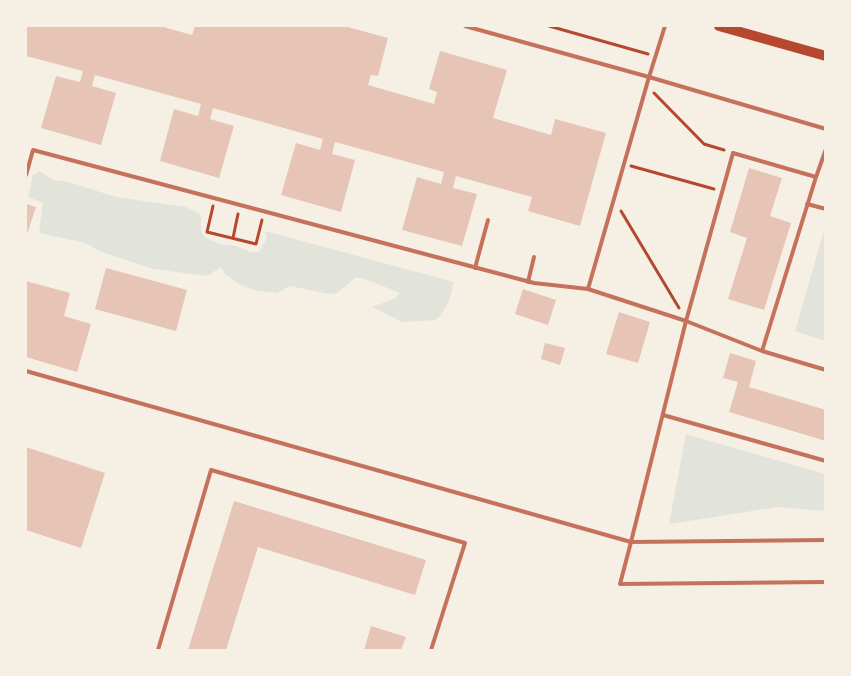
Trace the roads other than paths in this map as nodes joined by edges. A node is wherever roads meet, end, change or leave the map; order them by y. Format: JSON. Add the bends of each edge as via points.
{"nodes":[{"id":1,"x":465,"y":26,"type":"edge"},
{"id":2,"x":665,"y":26,"type":"edge"},
{"id":3,"x":719,"y":26,"type":"edge"},
{"id":4,"x":825,"y":56,"type":"edge"},
{"id":5,"x":649,"y":77,"type":"junction"},
{"id":6,"x":825,"y":129,"type":"edge"},
{"id":7,"x":825,"y":149,"type":"edge"},
{"id":8,"x":26,"y":175,"type":"edge"},
{"id":9,"x":816,"y":177,"type":"junction"},
{"id":10,"x":807,"y":204,"type":"junction"},
{"id":11,"x":825,"y":209,"type":"edge"},
{"id":12,"x":488,"y":220,"type":"dead end"},
{"id":13,"x":534,"y":257,"type":"dead end"},
{"id":14,"x":475,"y":268,"type":"junction"},
{"id":15,"x":528,"y":282,"type":"junction"},
{"id":16,"x":588,"y":289,"type":"junction"},
{"id":17,"x":686,"y":321,"type":"junction"},
{"id":18,"x":762,"y":351,"type":"junction"},
{"id":19,"x":825,"y":370,"type":"edge"},
{"id":20,"x":26,"y":371,"type":"edge"},
{"id":21,"x":663,"y":415,"type":"junction"},
{"id":22,"x":825,"y":462,"type":"edge"},
{"id":23,"x":825,"y":540,"type":"edge"},
{"id":24,"x":631,"y":542,"type":"junction"},
{"id":25,"x":825,"y":582,"type":"edge"},
{"id":26,"x":158,"y":651,"type":"edge"},
{"id":27,"x":431,"y":651,"type":"edge"}],
"edges":[{"from":1,"to":5,"type":"lane"},
{"from":2,"to":5,"type":"lane"},
{"from":3,"to":4,"type":"main road"},
{"from":5,"to":6,"type":"lane"},
{"from":5,"to":16,"type":"lane"},
{"from":7,"to":9,"type":"lane"},
{"from":8,"to":14,"type":"lane","via":[[33,150]]},
{"from":9,"to":10,"type":"lane"},
{"from":9,"to":17,"type":"lane","via":[[733,153]]},
{"from":10,"to":11,"type":"lane"},
{"from":10,"to":18,"type":"lane"},
{"from":12,"to":14,"type":"lane"},
{"from":13,"to":15,"type":"lane"},
{"from":14,"to":15,"type":"lane"},
{"from":15,"to":16,"type":"lane"},
{"from":16,"to":17,"type":"lane"},
{"from":17,"to":18,"type":"lane"},
{"from":17,"to":21,"type":"lane"},
{"from":18,"to":19,"type":"lane"},
{"from":20,"to":24,"type":"lane"},
{"from":21,"to":22,"type":"lane"},
{"from":21,"to":24,"type":"lane"},
{"from":23,"to":24,"type":"lane"},
{"from":24,"to":25,"type":"lane","via":[[620,584]]},
{"from":26,"to":27,"type":"lane","via":[[211,470],[465,543]]}]}
